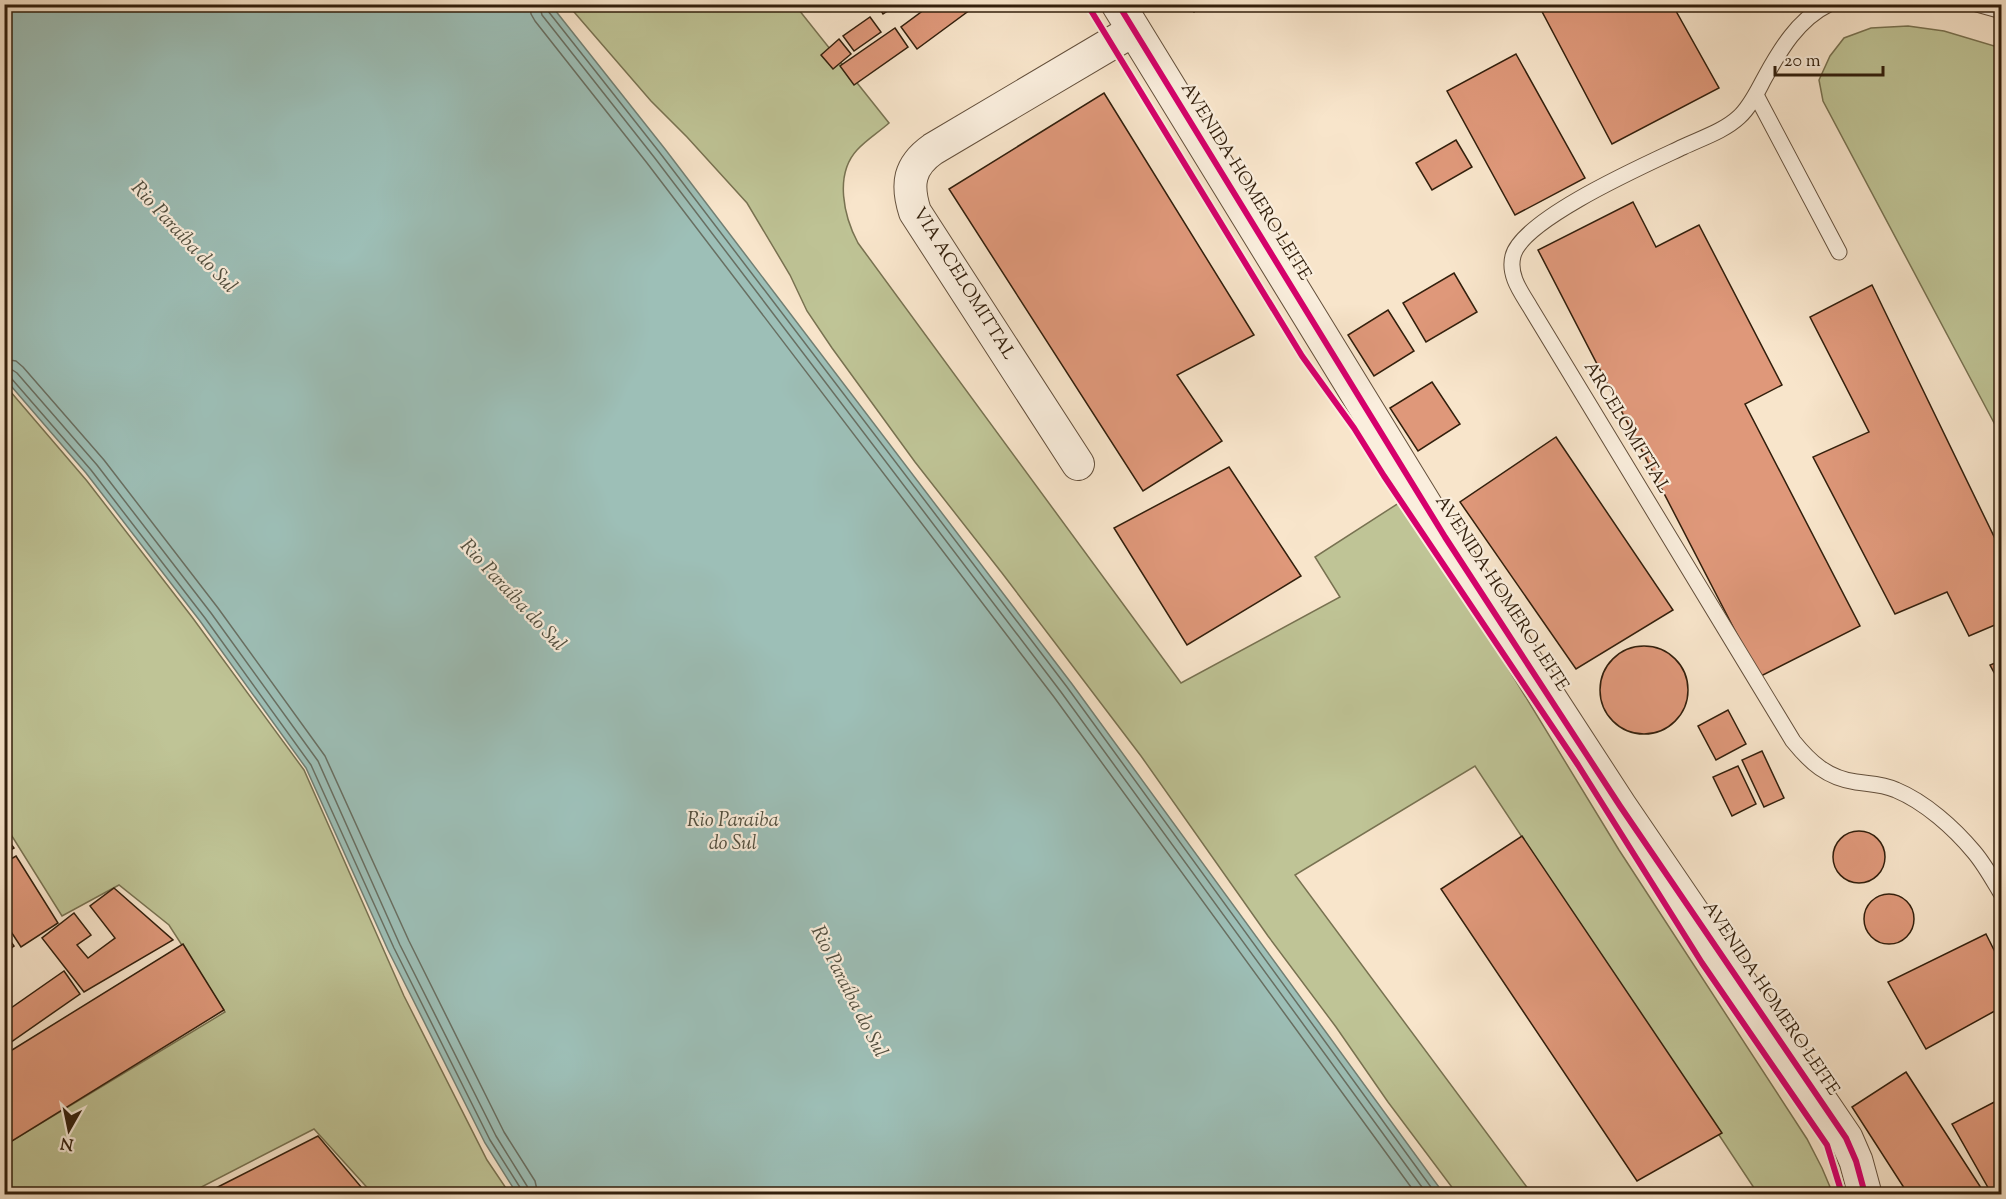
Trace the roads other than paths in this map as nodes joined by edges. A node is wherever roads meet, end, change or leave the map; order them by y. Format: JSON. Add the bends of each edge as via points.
{"nodes":[{"id":1,"x":1829,"y":4,"type":"edge"},
{"id":2,"x":1977,"y":4,"type":"edge"},
{"id":3,"x":2001,"y":11,"type":"edge"},
{"id":4,"x":1126,"y":17,"type":"edge"},
{"id":5,"x":1756,"y":95,"type":"junction"},
{"id":6,"x":1839,"y":252,"type":"dead end"},
{"id":7,"x":1078,"y":464,"type":"dead end"},
{"id":8,"x":2001,"y":895,"type":"edge"},
{"id":9,"x":1865,"y":1194,"type":"edge"}],
"edges":[{"from":1,"to":5,"type":"lane","name":"ARCELOMITTAL","via":[[1799,27]]},
{"from":2,"to":3,"type":"lane"},
{"from":4,"to":7,"type":"street","name":"VIA ACELOMITTAL","via":[[933,149],[916,164],[910,181],[915,212]]},
{"from":4,"to":9,"type":"street","name":"AVENIDA HOMERO LEITE","via":[[1445,537],[1620,806],[1846,1138]]},
{"from":5,"to":6,"type":"lane"},
{"from":5,"to":8,"type":"lane","name":"ARCELOMITTAL","via":[[1742,115],[1725,127],[1553,215],[1515,250],[1515,280],[1793,741],[1825,773],[1897,790],[1925,807],[1974,852]]}]}
